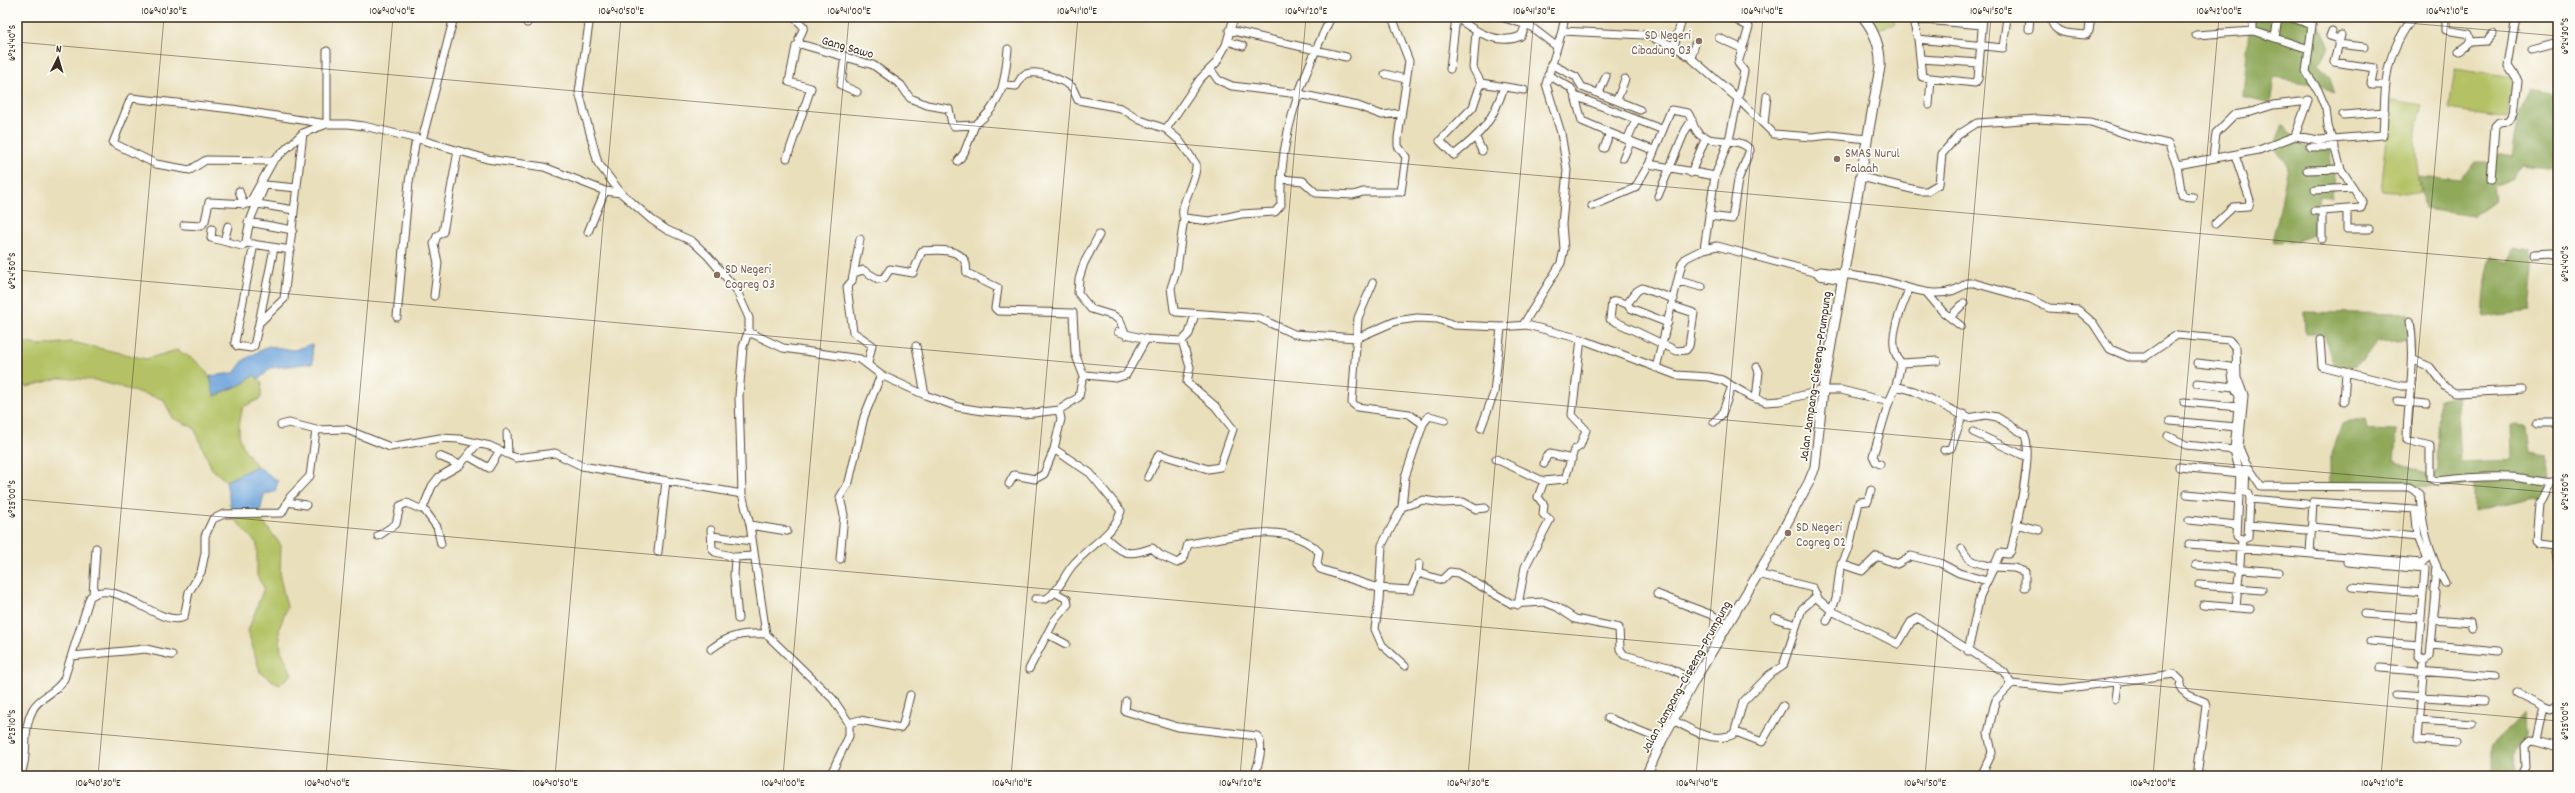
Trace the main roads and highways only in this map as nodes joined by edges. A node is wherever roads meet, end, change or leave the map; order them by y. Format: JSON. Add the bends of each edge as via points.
{"nodes":[{"id":1,"x":1863,"y":17,"type":"edge"},
{"id":2,"x":1646,"y":776,"type":"edge"}],
"edges":[{"from":1,"to":2,"type":"main road","name":"Jalan Jampang–Ciseeng–Prumpung","via":[[1875,34],[1881,57],[1823,390],[1815,467],[1801,498],[1694,681]]}]}
